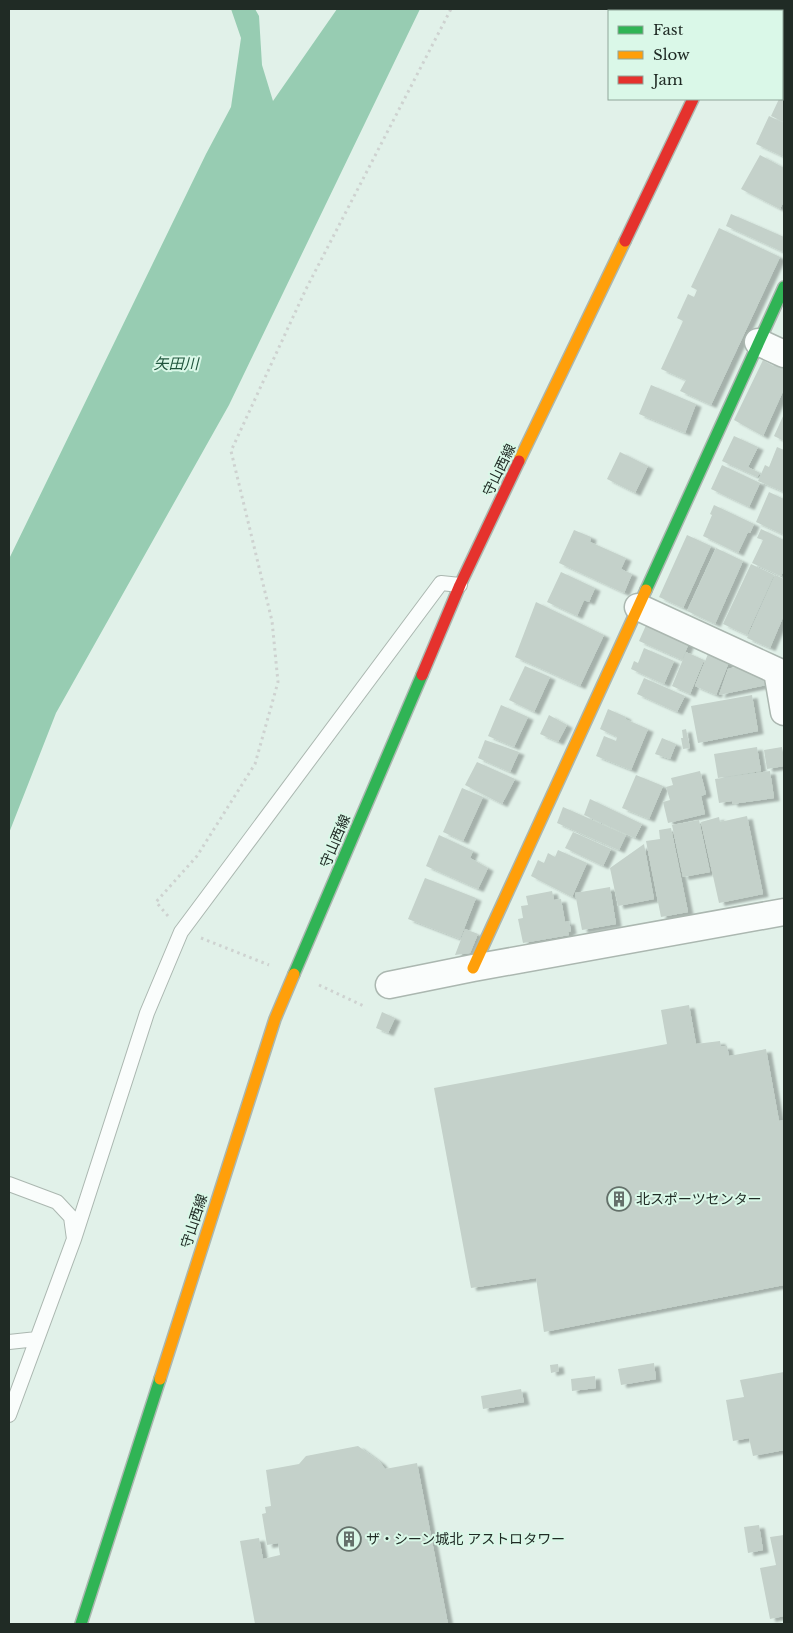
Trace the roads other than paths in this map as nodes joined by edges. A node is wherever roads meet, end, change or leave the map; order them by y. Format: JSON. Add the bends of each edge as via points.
{"nodes":[{"id":1,"x":693,"y":100,"type":"edge"},
{"id":2,"x":784,"y":287,"type":"edge"},
{"id":3,"x":758,"y":342,"type":"junction"},
{"id":4,"x":784,"y":354,"type":"edge"},
{"id":5,"x":460,"y":586,"type":"junction"},
{"id":6,"x":638,"y":607,"type":"junction"},
{"id":7,"x":784,"y":712,"type":"edge"},
{"id":8,"x":784,"y":912,"type":"edge"},
{"id":9,"x":473,"y":968,"type":"junction"},
{"id":10,"x":389,"y":985,"type":"dead end"},
{"id":11,"x":9,"y":1184,"type":"edge"},
{"id":12,"x":74,"y":1239,"type":"junction"},
{"id":13,"x":37,"y":1339,"type":"junction"},
{"id":14,"x":9,"y":1342,"type":"edge"},
{"id":15,"x":9,"y":1415,"type":"edge"},
{"id":16,"x":80,"y":1624,"type":"edge"}],
"edges":[{"from":1,"to":5,"type":"main road","name":"守山西線"},
{"from":2,"to":3,"type":"main road"},
{"from":3,"to":4,"type":"street"},
{"from":3,"to":6,"type":"main road"},
{"from":5,"to":12,"type":"lane","via":[[441,583],[181,932],[147,1013]]},
{"from":5,"to":16,"type":"main road","name":"守山西線","via":[[275,1019]]},
{"from":6,"to":7,"type":"street","via":[[777,671]]},
{"from":6,"to":9,"type":"main road"},
{"from":8,"to":9,"type":"street"},
{"from":9,"to":10,"type":"street"},
{"from":11,"to":12,"type":"lane","via":[[57,1202],[71,1217]]},
{"from":12,"to":13,"type":"lane"},
{"from":13,"to":14,"type":"lane"},
{"from":13,"to":15,"type":"lane"}]}
